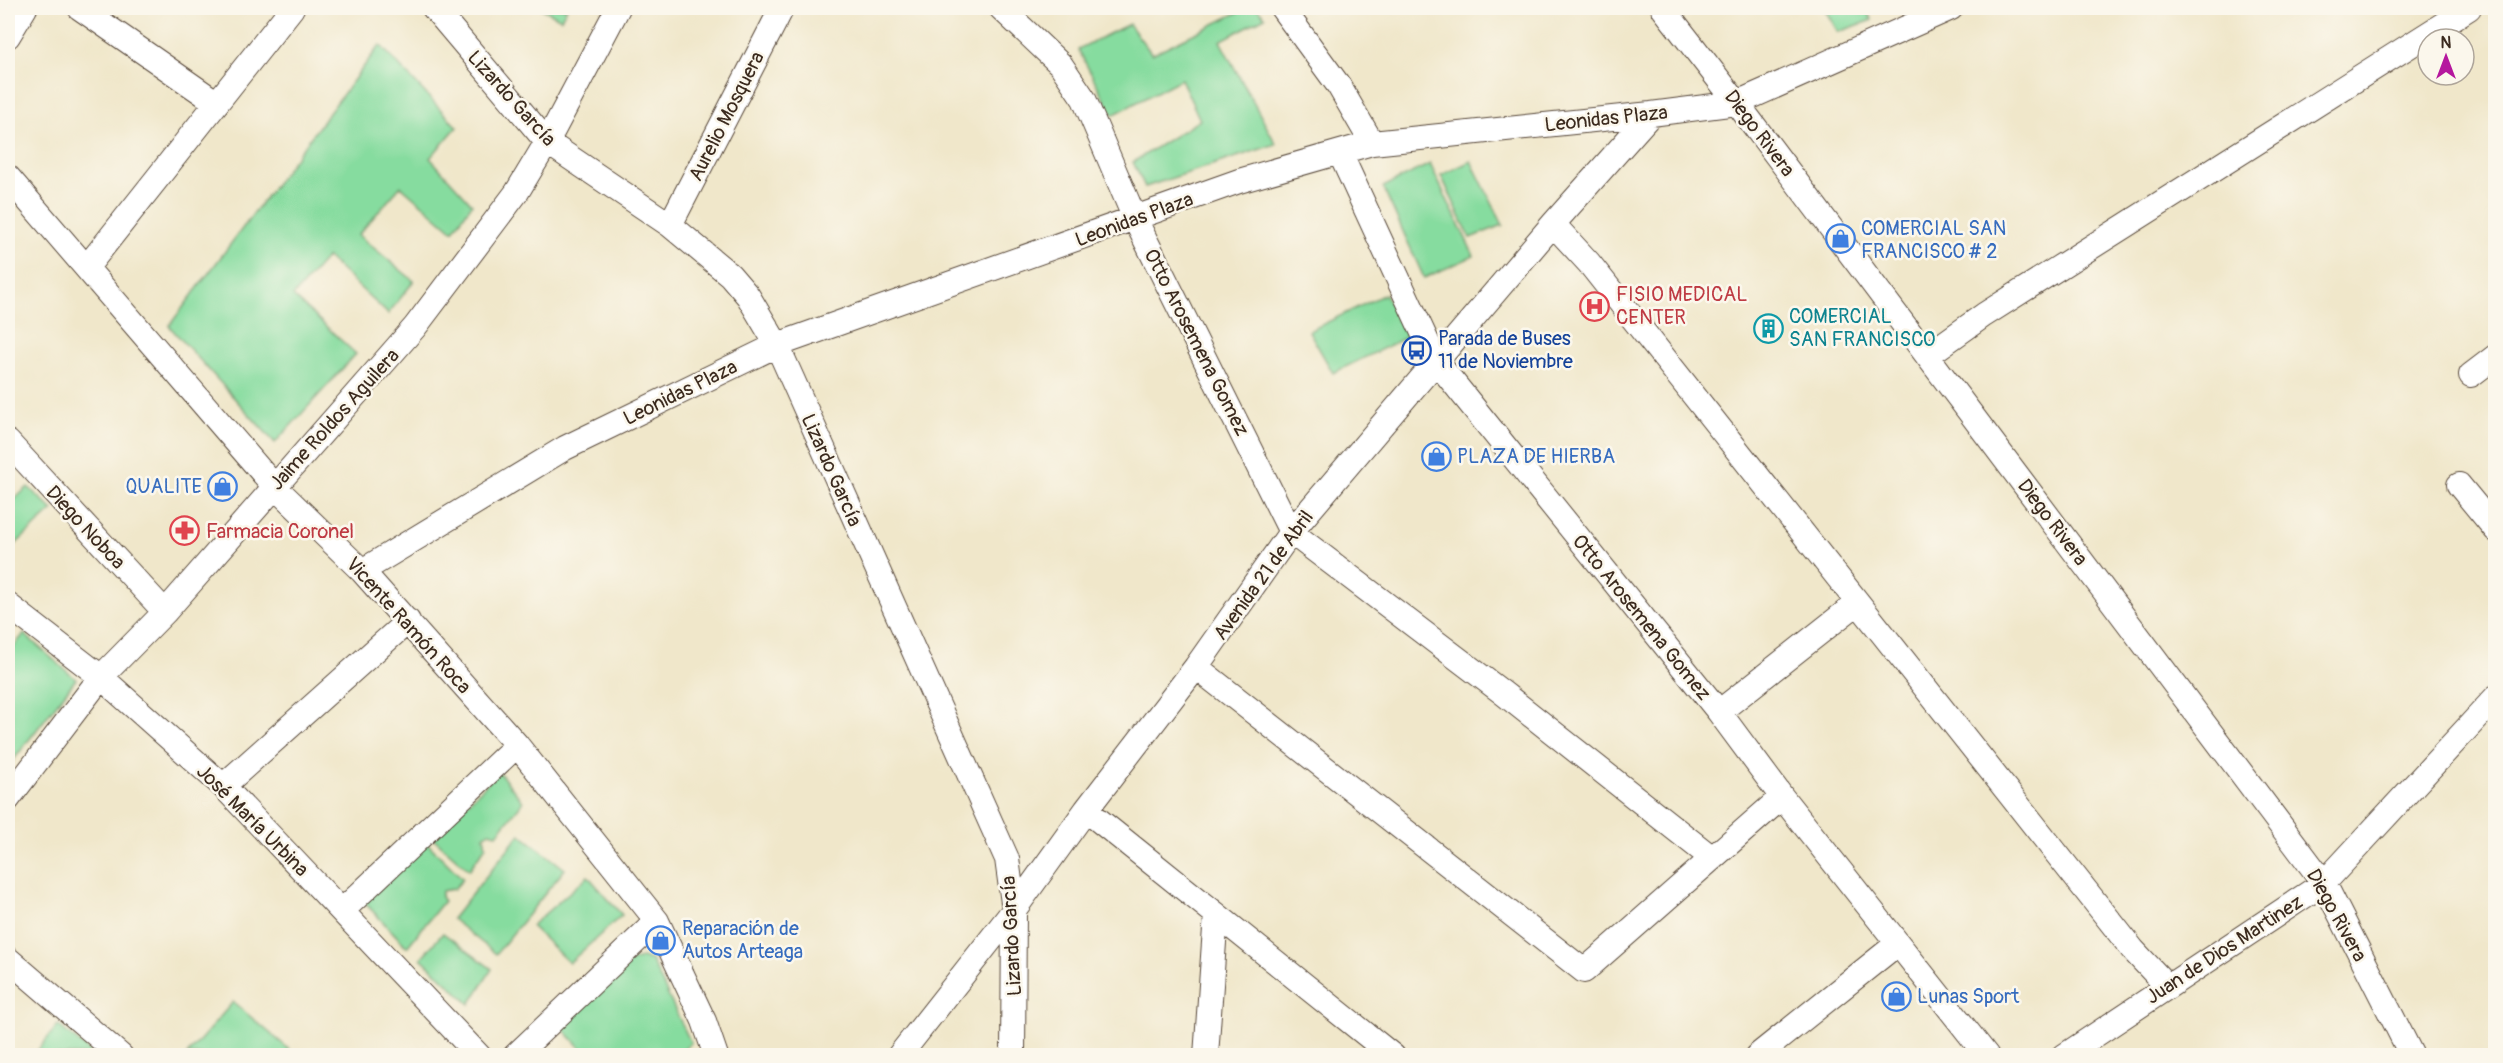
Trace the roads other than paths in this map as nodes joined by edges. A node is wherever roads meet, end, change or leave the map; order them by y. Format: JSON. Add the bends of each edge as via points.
{"nodes":[{"id":1,"x":25,"y":8,"type":"edge"},
{"id":2,"x":80,"y":8,"type":"edge"},
{"id":3,"x":291,"y":8,"type":"edge"},
{"id":4,"x":434,"y":8,"type":"edge"},
{"id":5,"x":618,"y":8,"type":"edge"},
{"id":6,"x":782,"y":8,"type":"edge"},
{"id":7,"x":1001,"y":8,"type":"edge"},
{"id":8,"x":1282,"y":8,"type":"edge"},
{"id":9,"x":1663,"y":8,"type":"edge"},
{"id":10,"x":1951,"y":8,"type":"edge"},
{"id":11,"x":2469,"y":8,"type":"edge"},
{"id":12,"x":8,"y":36,"type":"edge"},
{"id":13,"x":217,"y":103,"type":"junction"},
{"id":14,"x":1737,"y":103,"type":"junction"},
{"id":15,"x":1651,"y":114,"type":"junction"},
{"id":16,"x":547,"y":142,"type":"junction"},
{"id":17,"x":1372,"y":143,"type":"junction"},
{"id":18,"x":1340,"y":153,"type":"junction"},
{"id":19,"x":10,"y":186,"type":"edge"},
{"id":20,"x":1135,"y":219,"type":"junction"},
{"id":21,"x":1553,"y":224,"type":"junction"},
{"id":22,"x":669,"y":225,"type":"junction"},
{"id":23,"x":87,"y":267,"type":"junction"},
{"id":24,"x":777,"y":345,"type":"junction"},
{"id":25,"x":1928,"y":356,"type":"junction"},
{"id":26,"x":2496,"y":356,"type":"edge"},
{"id":27,"x":1436,"y":361,"type":"junction"},
{"id":28,"x":2471,"y":375,"type":"dead end"},
{"id":29,"x":8,"y":442,"type":"edge"},
{"id":30,"x":2459,"y":485,"type":"dead end"},
{"id":31,"x":274,"y":486,"type":"junction"},
{"id":32,"x":2496,"y":530,"type":"edge"},
{"id":33,"x":1291,"y":532,"type":"junction"},
{"id":34,"x":362,"y":571,"type":"junction"},
{"id":35,"x":8,"y":604,"type":"edge"},
{"id":36,"x":1856,"y":604,"type":"junction"},
{"id":37,"x":165,"y":612,"type":"junction"},
{"id":38,"x":408,"y":621,"type":"junction"},
{"id":39,"x":1196,"y":667,"type":"junction"},
{"id":40,"x":101,"y":677,"type":"junction"},
{"id":41,"x":2496,"y":697,"type":"edge"},
{"id":42,"x":1719,"y":712,"type":"junction"},
{"id":43,"x":517,"y":745,"type":"junction"},
{"id":44,"x":223,"y":786,"type":"junction"},
{"id":45,"x":1782,"y":797,"type":"junction"},
{"id":46,"x":8,"y":799,"type":"edge"},
{"id":47,"x":1086,"y":810,"type":"junction"},
{"id":48,"x":1712,"y":858,"type":"junction"},
{"id":49,"x":2324,"y":883,"type":"junction"},
{"id":50,"x":343,"y":910,"type":"junction"},
{"id":51,"x":1014,"y":910,"type":"junction"},
{"id":52,"x":1216,"y":914,"type":"junction"},
{"id":53,"x":657,"y":921,"type":"junction"},
{"id":54,"x":1898,"y":944,"type":"junction"},
{"id":55,"x":8,"y":959,"type":"edge"},
{"id":56,"x":2167,"y":986,"type":"junction"},
{"id":57,"x":121,"y":1056,"type":"edge"},
{"id":58,"x":479,"y":1056,"type":"edge"},
{"id":59,"x":515,"y":1056,"type":"edge"},
{"id":60,"x":716,"y":1056,"type":"edge"},
{"id":61,"x":899,"y":1056,"type":"edge"},
{"id":62,"x":1013,"y":1056,"type":"edge"},
{"id":63,"x":1206,"y":1056,"type":"edge"},
{"id":64,"x":1393,"y":1056,"type":"edge"},
{"id":65,"x":1757,"y":1056,"type":"edge"},
{"id":66,"x":1988,"y":1056,"type":"edge"},
{"id":67,"x":2064,"y":1056,"type":"edge"},
{"id":68,"x":2412,"y":1056,"type":"edge"}],
"edges":[{"from":1,"to":12,"type":"street"},
{"from":2,"to":13,"type":"street"},
{"from":3,"to":13,"type":"street"},
{"from":4,"to":16,"type":"street","name":"Lizardo García"},
{"from":5,"to":16,"type":"street","name":"Jaime Roldos Aguilera"},
{"from":6,"to":22,"type":"street","name":"Aurelio Mosquera"},
{"from":7,"to":20,"type":"street","name":"Otto Arosemena Gomez","via":[[1061,65],[1084,99]]},
{"from":8,"to":17,"type":"street","via":[[1339,86]]},
{"from":9,"to":14,"type":"street","name":"Diego Rivera"},
{"from":10,"to":14,"type":"street","name":"Leonidas Plaza"},
{"from":11,"to":25,"type":"street","via":[[1984,315]]},
{"from":13,"to":23,"type":"street"},
{"from":14,"to":15,"type":"street","name":"Leonidas Plaza"},
{"from":14,"to":25,"type":"street","name":"Diego Rivera"},
{"from":15,"to":17,"type":"street","name":"Leonidas Plaza"},
{"from":15,"to":21,"type":"street","name":"Avenida 21 de Abril"},
{"from":16,"to":22,"type":"street","name":"Lizardo García"},
{"from":16,"to":31,"type":"street","name":"Jaime Roldos Aguilera","via":[[517,192],[416,327]]},
{"from":17,"to":18,"type":"street","name":"Leonidas Plaza"},
{"from":18,"to":20,"type":"street","name":"Leonidas Plaza","via":[[1239,181]]},
{"from":18,"to":27,"type":"street","name":"Otto Arosemena Gomez"},
{"from":19,"to":23,"type":"street","name":"Vicente Ramón Roca"},
{"from":20,"to":24,"type":"street","name":"Leonidas Plaza"},
{"from":20,"to":33,"type":"street","name":"Otto Arosemena Gomez"},
{"from":21,"to":27,"type":"street","name":"Avenida 21 de Abril"},
{"from":21,"to":36,"type":"street","via":[[1589,263]]},
{"from":22,"to":24,"type":"street","name":"Lizardo García","via":[[730,275],[748,296]]},
{"from":23,"to":31,"type":"street","name":"Vicente Ramón Roca"},
{"from":24,"to":34,"type":"street","name":"Leonidas Plaza","via":[[565,448]]},
{"from":24,"to":51,"type":"street","name":"Lizardo García","via":[[1006,859]]},
{"from":25,"to":49,"type":"street","name":"Diego Rivera"},
{"from":26,"to":28,"type":"street"},
{"from":27,"to":33,"type":"street","name":"Avenida 21 de Abril"},
{"from":27,"to":42,"type":"street","name":"Otto Arosemena Gomez"},
{"from":29,"to":37,"type":"street","name":"Diego Noboa"},
{"from":30,"to":32,"type":"street"},
{"from":31,"to":34,"type":"street","name":"Vicente Ramón Roca"},
{"from":31,"to":37,"type":"street","name":"Jaime Roldos Aguilera"},
{"from":33,"to":39,"type":"street","name":"Avenida 21 de Abril"},
{"from":33,"to":48,"type":"street"},
{"from":34,"to":38,"type":"street","name":"Vicente Ramón Roca"},
{"from":35,"to":40,"type":"street","name":"José María Urbina"},
{"from":36,"to":42,"type":"street"},
{"from":36,"to":56,"type":"street","via":[[2133,950]]},
{"from":37,"to":40,"type":"street","name":"Jaime Roldos Aguilera"},
{"from":38,"to":43,"type":"street","name":"Vicente Ramón Roca"},
{"from":38,"to":44,"type":"street"},
{"from":39,"to":47,"type":"street","name":"Avenida 21 de Abril"},
{"from":39,"to":48,"type":"street","via":[[1584,971]]},
{"from":40,"to":44,"type":"street","name":"José María Urbina"},
{"from":40,"to":46,"type":"street","name":"Jaime Roldos Aguilera"},
{"from":41,"to":49,"type":"street","name":"Juan de Dios Martinez"},
{"from":42,"to":45,"type":"street","name":"Otto Arosemena Gomez"},
{"from":43,"to":50,"type":"street"},
{"from":43,"to":53,"type":"street","name":"Vicente Ramón Roca"},
{"from":44,"to":50,"type":"street","name":"José María Urbina"},
{"from":45,"to":48,"type":"street"},
{"from":45,"to":54,"type":"street","name":"Otto Arosemena Gomez"},
{"from":47,"to":51,"type":"street","name":"Avenida 21 de Abril"},
{"from":47,"to":52,"type":"street"},
{"from":49,"to":56,"type":"street","name":"Juan de Dios Martinez"},
{"from":49,"to":68,"type":"street","name":"Diego Rivera"},
{"from":50,"to":58,"type":"street","name":"José María Urbina"},
{"from":51,"to":61,"type":"street","name":"Avenida 21 de Abril"},
{"from":51,"to":62,"type":"street","name":"Lizardo García"},
{"from":52,"to":63,"type":"street"},
{"from":52,"to":64,"type":"street"},
{"from":53,"to":59,"type":"street"},
{"from":53,"to":60,"type":"street","name":"Vicente Ramón Roca","via":[[704,1021]]},
{"from":54,"to":65,"type":"street"},
{"from":54,"to":66,"type":"street","name":"Otto Arosemena Gomez"},
{"from":55,"to":57,"type":"street"},
{"from":56,"to":67,"type":"street","name":"Juan de Dios Martinez"}]}
